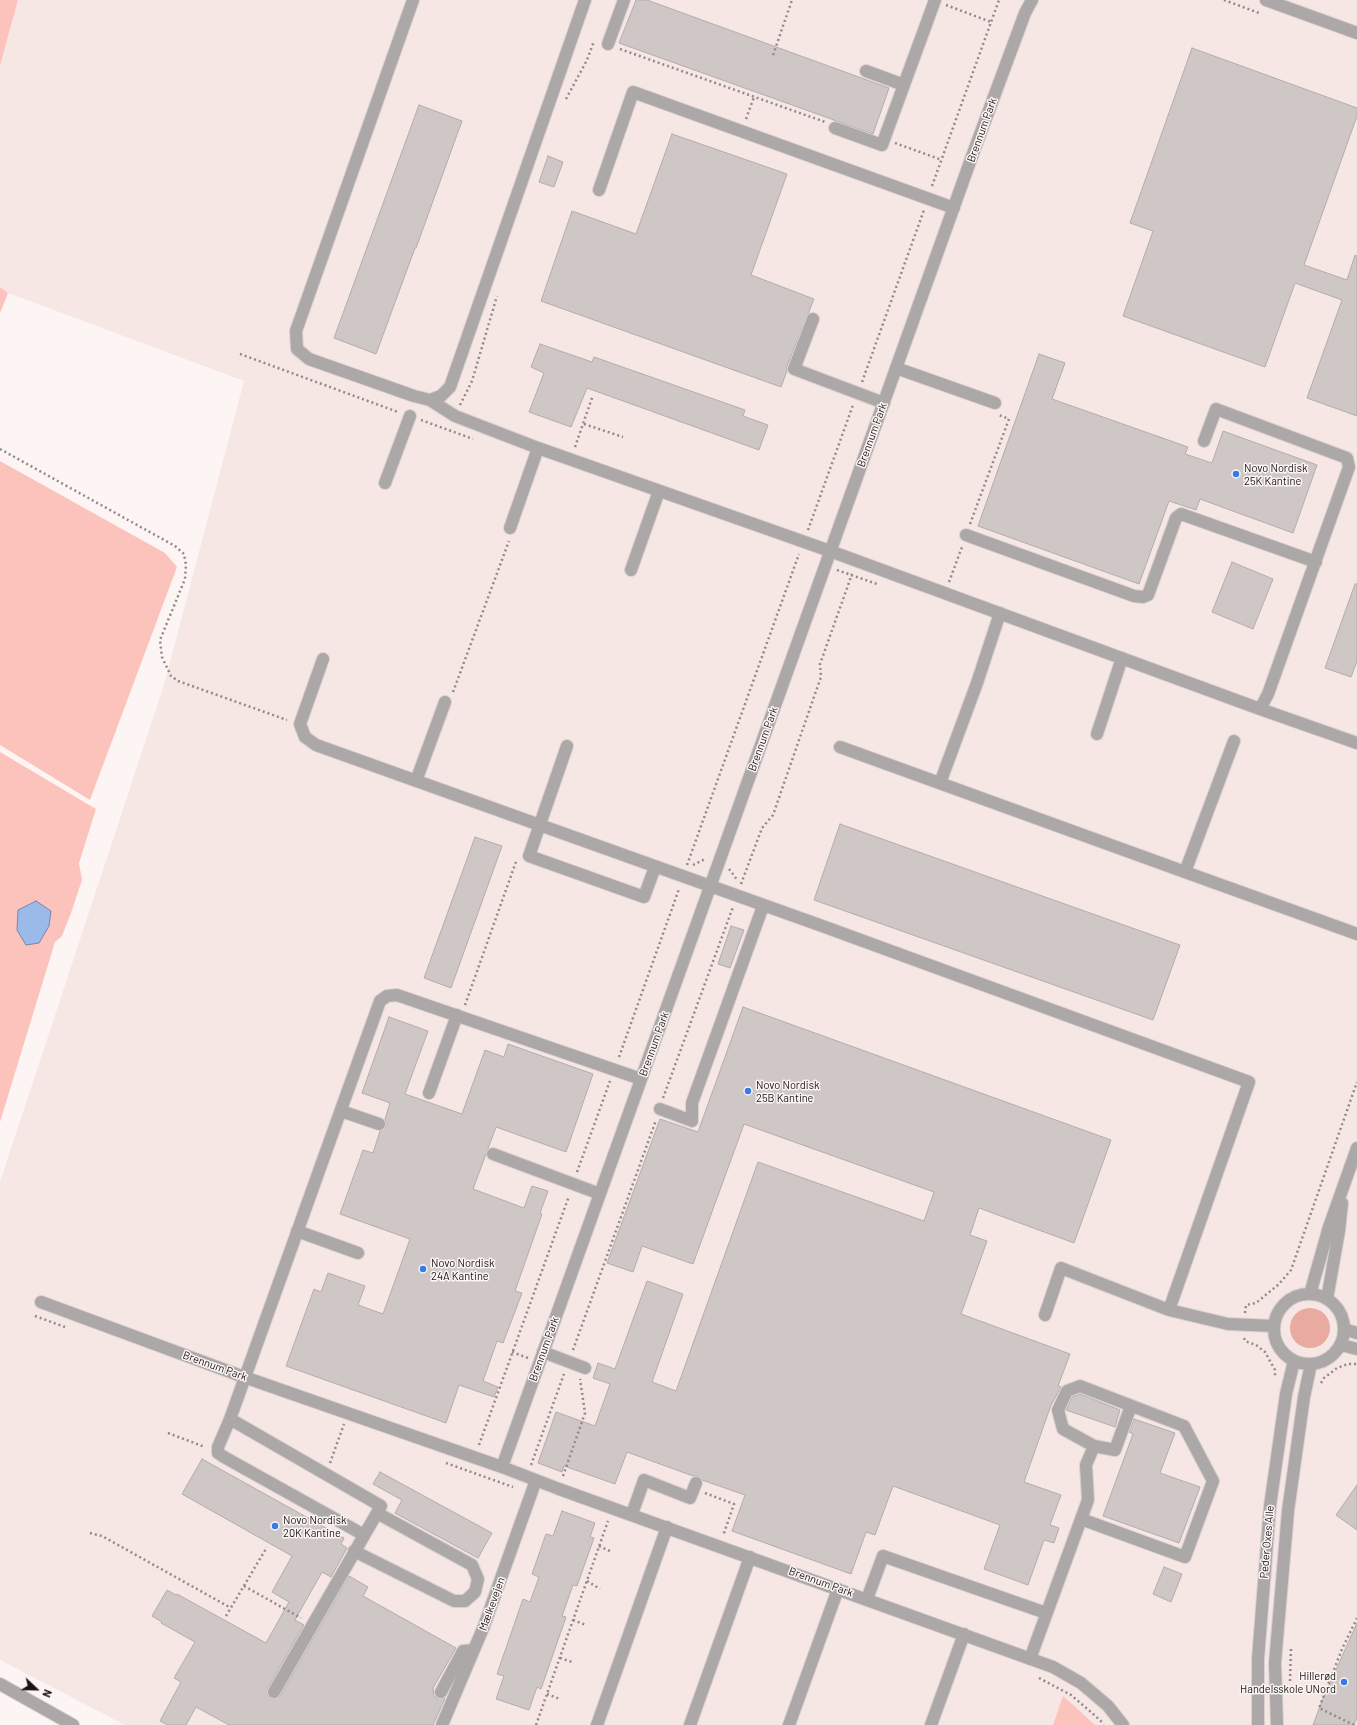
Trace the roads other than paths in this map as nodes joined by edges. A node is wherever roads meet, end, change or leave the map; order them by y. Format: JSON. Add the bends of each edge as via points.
{"nodes":[{"id":1,"x":413,"y":0,"type":"edge"},
{"id":2,"x":585,"y":0,"type":"edge"},
{"id":3,"x":624,"y":0,"type":"edge"},
{"id":4,"x":1026,"y":0,"type":"edge"},
{"id":5,"x":1032,"y":0,"type":"edge"},
{"id":6,"x":1266,"y":0,"type":"edge"},
{"id":7,"x":934,"y":1,"type":"edge"},
{"id":8,"x":1025,"y":13,"type":"junction"},
{"id":9,"x":1357,"y":33,"type":"edge"},
{"id":10,"x":608,"y":44,"type":"road end"},
{"id":11,"x":866,"y":71,"type":"dead end"},
{"id":12,"x":904,"y":84,"type":"junction"},
{"id":13,"x":835,"y":128,"type":"road end"},
{"id":14,"x":599,"y":190,"type":"dead end"},
{"id":15,"x":954,"y":208,"type":"junction"},
{"id":16,"x":813,"y":319,"type":"dead end"},
{"id":17,"x":896,"y":368,"type":"junction"},
{"id":18,"x":430,"y":400,"type":"junction"},
{"id":19,"x":884,"y":403,"type":"junction"},
{"id":20,"x":995,"y":403,"type":"road end"},
{"id":21,"x":410,"y":416,"type":"dead end"},
{"id":22,"x":1204,"y":442,"type":"dead end"},
{"id":23,"x":538,"y":448,"type":"junction"},
{"id":24,"x":385,"y":483,"type":"dead end"},
{"id":25,"x":659,"y":491,"type":"junction"},
{"id":26,"x":510,"y":532,"type":"road end"},
{"id":27,"x":966,"y":535,"type":"road end"},
{"id":28,"x":830,"y":551,"type":"junction"},
{"id":29,"x":1316,"y":562,"type":"junction"},
{"id":30,"x":631,"y":570,"type":"dead end"},
{"id":31,"x":1000,"y":613,"type":"junction"},
{"id":32,"x":1122,"y":658,"type":"junction"},
{"id":33,"x":322,"y":659,"type":"dead end"},
{"id":34,"x":448,"y":699,"type":"road end"},
{"id":35,"x":1260,"y":709,"type":"junction"},
{"id":36,"x":1097,"y":734,"type":"dead end"},
{"id":37,"x":1234,"y":741,"type":"dead end"},
{"id":38,"x":1357,"y":743,"type":"edge"},
{"id":39,"x":567,"y":746,"type":"dead end"},
{"id":40,"x":840,"y":747,"type":"dead end"},
{"id":41,"x":416,"y":781,"type":"junction"},
{"id":42,"x":940,"y":783,"type":"junction"},
{"id":43,"x":539,"y":825,"type":"junction"},
{"id":44,"x":654,"y":867,"type":"junction"},
{"id":45,"x":1185,"y":872,"type":"junction"},
{"id":46,"x":711,"y":886,"type":"junction"},
{"id":47,"x":763,"y":906,"type":"junction"},
{"id":48,"x":1357,"y":934,"type":"edge"},
{"id":49,"x":459,"y":1016,"type":"junction"},
{"id":50,"x":641,"y":1079,"type":"junction"},
{"id":51,"x":429,"y":1093,"type":"dead end"},
{"id":52,"x":660,"y":1109,"type":"road end"},
{"id":53,"x":341,"y":1111,"type":"junction"},
{"id":54,"x":379,"y":1124,"type":"dead end"},
{"id":55,"x":1357,"y":1148,"type":"edge"},
{"id":56,"x":493,"y":1154,"type":"dead end"},
{"id":57,"x":1344,"y":1187,"type":"junction"},
{"id":58,"x":600,"y":1194,"type":"junction"},
{"id":59,"x":297,"y":1231,"type":"junction"},
{"id":60,"x":358,"y":1253,"type":"dead end"},
{"id":61,"x":1310,"y":1294,"type":"junction"},
{"id":62,"x":1327,"y":1299,"type":"junction"},
{"id":63,"x":41,"y":1302,"type":"dead end"},
{"id":64,"x":1169,"y":1310,"type":"junction"},
{"id":65,"x":1045,"y":1315,"type":"dead end"},
{"id":66,"x":1274,"y":1326,"type":"junction"},
{"id":67,"x":1344,"y":1330,"type":"junction"},
{"id":68,"x":1357,"y":1333,"type":"edge"},
{"id":69,"x":1340,"y":1345,"type":"junction"},
{"id":70,"x":1357,"y":1349,"type":"edge"},
{"id":71,"x":543,"y":1352,"type":"junction"},
{"id":72,"x":1294,"y":1361,"type":"junction"},
{"id":73,"x":1311,"y":1364,"type":"junction"},
{"id":74,"x":583,"y":1372,"type":"road end"},
{"id":75,"x":244,"y":1377,"type":"junction"},
{"id":76,"x":1131,"y":1406,"type":"junction"},
{"id":77,"x":230,"y":1419,"type":"junction"},
{"id":78,"x":1094,"y":1446,"type":"junction"},
{"id":79,"x":502,"y":1467,"type":"junction"},
{"id":80,"x":532,"y":1479,"type":"junction"},
{"id":81,"x":695,"y":1485,"type":"road end"},
{"id":82,"x":379,"y":1509,"type":"junction"},
{"id":83,"x":632,"y":1514,"type":"junction"},
{"id":84,"x":1081,"y":1519,"type":"junction"},
{"id":85,"x":667,"y":1527,"type":"junction"},
{"id":86,"x":364,"y":1535,"type":"junction"},
{"id":87,"x":354,"y":1551,"type":"junction"},
{"id":88,"x":750,"y":1557,"type":"junction"},
{"id":89,"x":838,"y":1589,"type":"junction"},
{"id":90,"x":867,"y":1599,"type":"junction"},
{"id":91,"x":1046,"y":1613,"type":"junction"},
{"id":92,"x":964,"y":1634,"type":"junction"},
{"id":93,"x":474,"y":1650,"type":"junction"},
{"id":94,"x":1030,"y":1658,"type":"junction"},
{"id":95,"x":0,"y":1684,"type":"edge"},
{"id":96,"x":274,"y":1692,"type":"dead end"},
{"id":97,"x":441,"y":1692,"type":"dead end"},
{"id":98,"x":73,"y":1725,"type":"edge"},
{"id":99,"x":442,"y":1725,"type":"edge"},
{"id":100,"x":597,"y":1725,"type":"edge"},
{"id":101,"x":690,"y":1725,"type":"edge"},
{"id":102,"x":789,"y":1725,"type":"edge"},
{"id":103,"x":931,"y":1725,"type":"edge"},
{"id":104,"x":1123,"y":1725,"type":"edge"},
{"id":105,"x":1258,"y":1725,"type":"edge"},
{"id":106,"x":1277,"y":1725,"type":"edge"}],
"edges":[{"from":1,"to":18,"type":"street","via":[[296,331],[297,349],[309,359]]},
{"from":2,"to":18,"type":"street","via":[[450,387],[441,396]]},
{"from":3,"to":10,"type":"street"},
{"from":4,"to":8,"type":"street","name":"Brennum Park"},
{"from":5,"to":8,"type":"street","name":"Brennum Park"},
{"from":6,"to":9,"type":"street"},
{"from":7,"to":12,"type":"street"},
{"from":8,"to":15,"type":"street","name":"Brennum Park"},
{"from":11,"to":12,"type":"street"},
{"from":12,"to":13,"type":"street","via":[[882,145]]},
{"from":14,"to":15,"type":"street","via":[[633,92]]},
{"from":15,"to":17,"type":"street","name":"Brennum Park"},
{"from":16,"to":19,"type":"street","via":[[794,369]]},
{"from":17,"to":19,"type":"street","name":"Brennum Park"},
{"from":17,"to":20,"type":"street"},
{"from":18,"to":23,"type":"street","via":[[454,416]]},
{"from":19,"to":28,"type":"street","name":"Brennum Park"},
{"from":21,"to":24,"type":"street"},
{"from":22,"to":29,"type":"street","via":[[1216,410],[1347,458],[1349,467]]},
{"from":23,"to":25,"type":"street"},
{"from":23,"to":26,"type":"street"},
{"from":25,"to":28,"type":"street"},
{"from":25,"to":30,"type":"street"},
{"from":27,"to":29,"type":"street","via":[[1142,597],[1148,595],[1176,518],[1181,514]]},
{"from":28,"to":31,"type":"street"},
{"from":28,"to":46,"type":"street","name":"Brennum Park"},
{"from":29,"to":35,"type":"street","via":[[1268,694]]},
{"from":31,"to":32,"type":"street"},
{"from":31,"to":42,"type":"street"},
{"from":32,"to":35,"type":"street"},
{"from":32,"to":36,"type":"street"},
{"from":33,"to":41,"type":"street","via":[[300,724],[305,737],[310,742]]},
{"from":34,"to":41,"type":"street"},
{"from":35,"to":38,"type":"street"},
{"from":37,"to":45,"type":"street"},
{"from":39,"to":43,"type":"street"},
{"from":40,"to":42,"type":"street"},
{"from":41,"to":43,"type":"street"},
{"from":42,"to":45,"type":"street"},
{"from":43,"to":44,"type":"street"},
{"from":43,"to":44,"type":"street","via":[[529,856],[644,897]]},
{"from":44,"to":46,"type":"street"},
{"from":45,"to":48,"type":"street"},
{"from":46,"to":47,"type":"street"},
{"from":46,"to":50,"type":"street","name":"Brennum Park"},
{"from":47,"to":52,"type":"street","via":[[692,1103],[692,1121]]},
{"from":47,"to":64,"type":"street","via":[[1249,1082]]},
{"from":49,"to":50,"type":"street"},
{"from":49,"to":51,"type":"street"},
{"from":49,"to":53,"type":"street","via":[[397,994],[380,1001]]},
{"from":50,"to":58,"type":"street","name":"Brennum Park"},
{"from":53,"to":54,"type":"street"},
{"from":53,"to":59,"type":"street"},
{"from":55,"to":57,"type":"street"},
{"from":56,"to":58,"type":"street"},
{"from":57,"to":61,"type":"street","via":[[1329,1227]]},
{"from":57,"to":62,"type":"street"},
{"from":58,"to":71,"type":"street","name":"Brennum Park"},
{"from":59,"to":60,"type":"street"},
{"from":59,"to":75,"type":"street"},
{"from":61,"to":62,"type":"street"},
{"from":61,"to":66,"type":"street","via":[[1300,1295],[1282,1307],[1276,1316]]},
{"from":62,"to":67,"type":"street","via":[[1339,1312]]},
{"from":63,"to":75,"type":"street","name":"Brennum Park"},
{"from":64,"to":65,"type":"street","via":[[1061,1268]]},
{"from":64,"to":66,"type":"street","via":[[1228,1324]]},
{"from":66,"to":72,"type":"street","via":[[1274,1337],[1279,1347]]},
{"from":67,"to":68,"type":"street"},
{"from":67,"to":69,"type":"street"},
{"from":69,"to":70,"type":"street"},
{"from":69,"to":73,"type":"street","via":[[1333,1355],[1323,1362]]},
{"from":71,"to":74,"type":"street","via":[[569,1362]]},
{"from":71,"to":79,"type":"street","name":"Brennum Park"},
{"from":72,"to":73,"type":"street"},
{"from":72,"to":105,"type":"street","name":"Peder Oxes Alle","via":[[1286,1394],[1270,1506],[1258,1659]]},
{"from":73,"to":106,"type":"street","name":"Peder Oxes Alle","via":[[1288,1511],[1275,1664]]},
{"from":75,"to":77,"type":"street"},
{"from":75,"to":79,"type":"street","name":"Brennum Park"},
{"from":76,"to":78,"type":"street","via":[[1115,1450]]},
{"from":76,"to":78,"type":"street","via":[[1080,1386],[1067,1391],[1058,1410],[1063,1429]]},
{"from":76,"to":84,"type":"street","via":[[1184,1426],[1213,1481],[1185,1557]]},
{"from":77,"to":82,"type":"street","via":[[327,1474]]},
{"from":77,"to":86,"type":"street","via":[[218,1452]]},
{"from":78,"to":84,"type":"street","via":[[1086,1465],[1088,1500]]},
{"from":79,"to":80,"type":"street","name":"Brennum Park"},
{"from":80,"to":83,"type":"street","name":"Brennum Park"},
{"from":80,"to":93,"type":"street","name":"Mælkevejen"},
{"from":81,"to":83,"type":"street","via":[[690,1498],[644,1480]]},
{"from":82,"to":86,"type":"street"},
{"from":82,"to":87,"type":"street","via":[[472,1565],[478,1579],[475,1592],[465,1601],[454,1601]]},
{"from":83,"to":85,"type":"street","name":"Brennum Park"},
{"from":84,"to":91,"type":"street"},
{"from":85,"to":88,"type":"street","name":"Brennum Park"},
{"from":85,"to":100,"type":"street"},
{"from":86,"to":87,"type":"street"},
{"from":87,"to":96,"type":"street"},
{"from":88,"to":89,"type":"street","name":"Brennum Park"},
{"from":88,"to":101,"type":"street"},
{"from":89,"to":90,"type":"street","name":"Brennum Park"},
{"from":89,"to":102,"type":"street"},
{"from":90,"to":91,"type":"street","via":[[883,1556]]},
{"from":90,"to":92,"type":"street","name":"Brennum Park"},
{"from":91,"to":94,"type":"street"},
{"from":92,"to":94,"type":"street","name":"Brennum Park"},
{"from":92,"to":103,"type":"street"},
{"from":93,"to":97,"type":"street","via":[[463,1651]]},
{"from":93,"to":99,"type":"street","name":"Mælkevejen"},
{"from":94,"to":104,"type":"street","name":"Brennum Park","via":[[1053,1667],[1081,1683],[1108,1706]]},
{"from":95,"to":98,"type":"street"}]}
